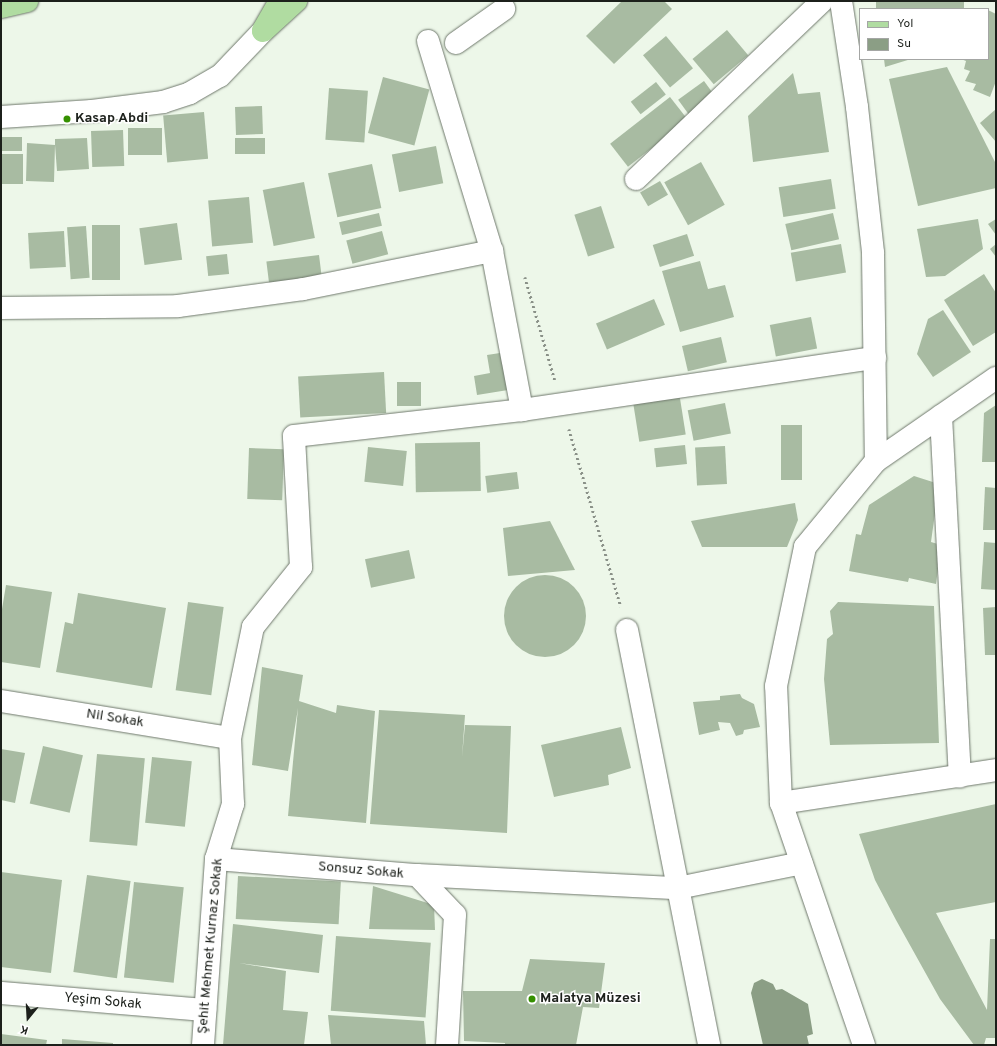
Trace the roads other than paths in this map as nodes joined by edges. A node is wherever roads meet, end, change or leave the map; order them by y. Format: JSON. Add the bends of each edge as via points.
{"nodes":[{"id":1,"x":27,"y":1,"type":"edge"},
{"id":2,"x":280,"y":1,"type":"edge"},
{"id":3,"x":296,"y":1,"type":"edge"},
{"id":4,"x":822,"y":1,"type":"edge"},
{"id":5,"x":841,"y":1,"type":"edge"},
{"id":6,"x":1,"y":7,"type":"edge"},
{"id":7,"x":504,"y":10,"type":"dead end"},
{"id":8,"x":263,"y":31,"type":"junction"},
{"id":9,"x":428,"y":41,"type":"dead end"},
{"id":10,"x":456,"y":43,"type":"dead end"},
{"id":11,"x":1,"y":117,"type":"edge"},
{"id":12,"x":636,"y":178,"type":"dead end"},
{"id":13,"x":492,"y":251,"type":"junction"},
{"id":14,"x":1,"y":308,"type":"edge"},
{"id":15,"x":875,"y":358,"type":"junction"},
{"id":16,"x":996,"y":378,"type":"edge"},
{"id":17,"x":522,"y":410,"type":"junction"},
{"id":18,"x":941,"y":416,"type":"junction"},
{"id":19,"x":876,"y":461,"type":"junction"},
{"id":20,"x":627,"y":630,"type":"road end"},
{"id":21,"x":1,"y":701,"type":"edge"},
{"id":22,"x":230,"y":738,"type":"junction"},
{"id":23,"x":996,"y":770,"type":"edge"},
{"id":24,"x":960,"y":776,"type":"junction"},
{"id":25,"x":781,"y":803,"type":"junction"},
{"id":26,"x":216,"y":859,"type":"junction"},
{"id":27,"x":802,"y":863,"type":"junction"},
{"id":28,"x":417,"y":875,"type":"junction"},
{"id":29,"x":678,"y":888,"type":"junction"},
{"id":30,"x":1,"y":993,"type":"edge"},
{"id":31,"x":204,"y":1010,"type":"junction"},
{"id":32,"x":203,"y":1045,"type":"edge"},
{"id":33,"x":447,"y":1045,"type":"edge"},
{"id":34,"x":709,"y":1045,"type":"edge"},
{"id":35,"x":864,"y":1045,"type":"edge"}],
"edges":[{"from":1,"to":6,"type":"main road"},
{"from":2,"to":8,"type":"main road"},
{"from":3,"to":8,"type":"main road"},
{"from":4,"to":12,"type":"street"},
{"from":5,"to":15,"type":"street","via":[[857,107],[873,253]]},
{"from":7,"to":10,"type":"street"},
{"from":8,"to":11,"type":"street","via":[[220,76],[190,93],[163,102],[92,111]]},
{"from":9,"to":13,"type":"street"},
{"from":13,"to":14,"type":"street","via":[[303,289],[178,306]]},
{"from":13,"to":17,"type":"street"},
{"from":15,"to":17,"type":"street"},
{"from":15,"to":19,"type":"street"},
{"from":16,"to":18,"type":"street"},
{"from":17,"to":22,"type":"street","name":"Şehit Mehmet Kurnaz Sokak","via":[[294,436],[301,567],[253,627]]},
{"from":18,"to":19,"type":"street"},
{"from":18,"to":24,"type":"street"},
{"from":19,"to":25,"type":"street","via":[[805,547],[776,686]]},
{"from":20,"to":29,"type":"street"},
{"from":21,"to":22,"type":"street","name":"Nil Sokak"},
{"from":22,"to":26,"type":"street","name":"Şehit Mehmet Kurnaz Sokak","via":[[233,804]]},
{"from":23,"to":24,"type":"street"},
{"from":24,"to":25,"type":"street"},
{"from":25,"to":27,"type":"street"},
{"from":26,"to":28,"type":"street","name":"Sonsuz Sokak"},
{"from":26,"to":31,"type":"street","name":"Şehit Mehmet Kurnaz Sokak"},
{"from":27,"to":29,"type":"street"},
{"from":27,"to":35,"type":"street"},
{"from":28,"to":29,"type":"street"},
{"from":28,"to":33,"type":"street","name":"Sonsuz Sokak","via":[[455,915]]},
{"from":29,"to":34,"type":"street"},
{"from":30,"to":31,"type":"street","name":"Yeşim Sokak"},
{"from":31,"to":32,"type":"street","name":"Şehit Mehmet Kurnaz Sokak"}]}
